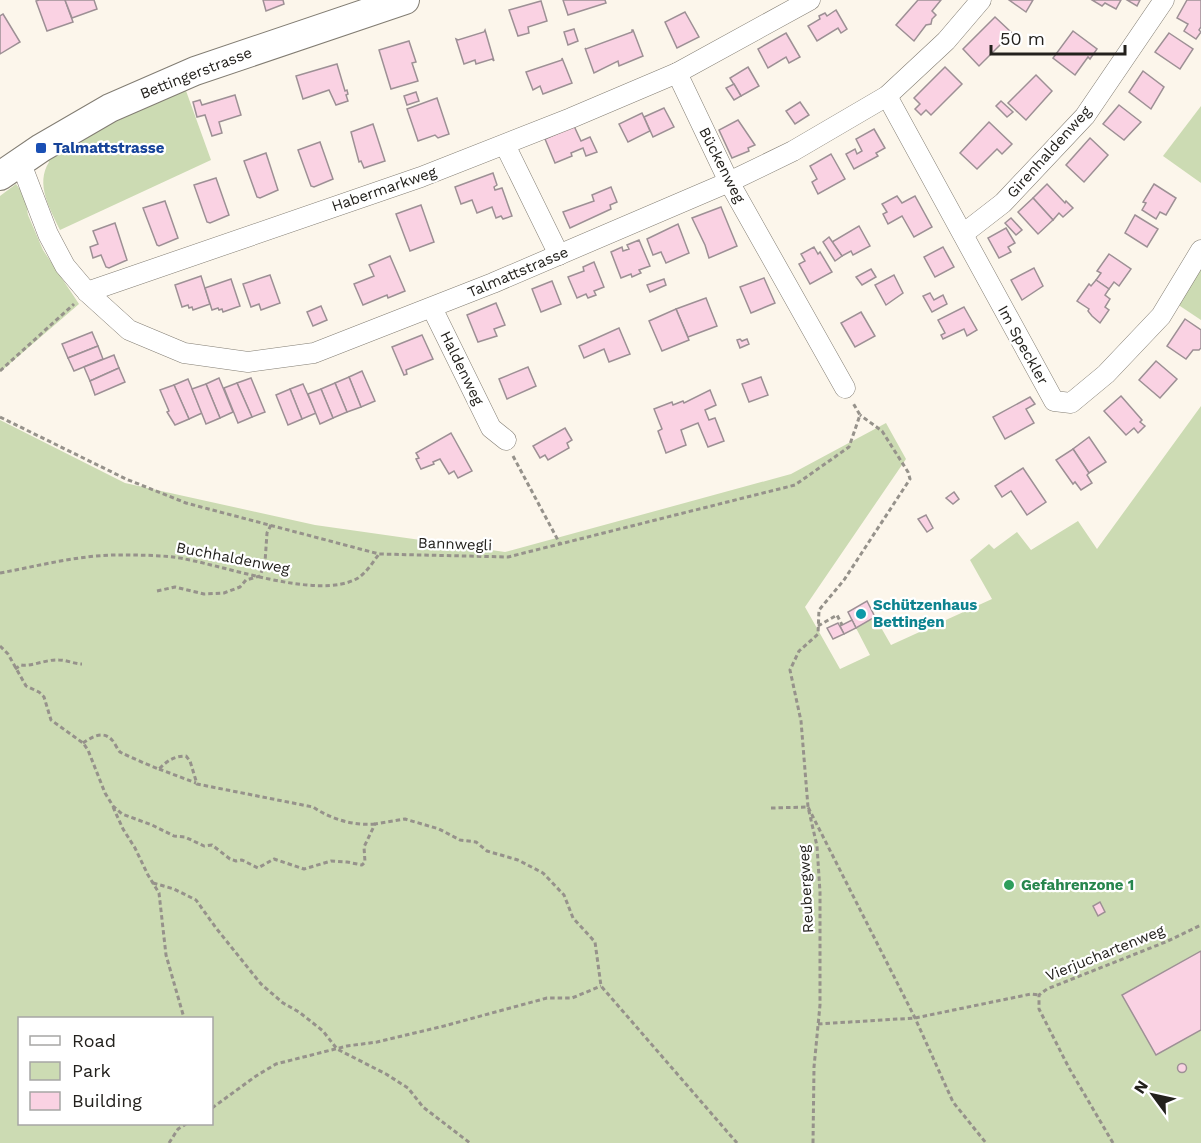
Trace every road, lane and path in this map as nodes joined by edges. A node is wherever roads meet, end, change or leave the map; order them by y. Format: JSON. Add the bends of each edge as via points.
{"nodes":[{"id":1,"x":405,"y":0,"type":"edge"},
{"id":2,"x":810,"y":0,"type":"edge"},
{"id":3,"x":981,"y":0,"type":"edge"},
{"id":4,"x":1164,"y":0,"type":"edge"},
{"id":5,"x":676,"y":73,"type":"junction"},
{"id":6,"x":887,"y":96,"type":"junction"},
{"id":7,"x":505,"y":145,"type":"junction"},
{"id":8,"x":10,"y":169,"type":"edge"},
{"id":9,"x":729,"y":183,"type":"junction"},
{"id":10,"x":963,"y":234,"type":"junction"},
{"id":11,"x":1201,"y":250,"type":"edge"},
{"id":12,"x":559,"y":255,"type":"junction"},
{"id":13,"x":87,"y":292,"type":"junction"},
{"id":14,"x":432,"y":308,"type":"junction"},
{"id":15,"x":0,"y":371,"type":"edge"},
{"id":16,"x":845,"y":388,"type":"joint"},
{"id":17,"x":860,"y":415,"type":"junction"},
{"id":18,"x":0,"y":417,"type":"edge"},
{"id":19,"x":498,"y":434,"type":"joint"},
{"id":20,"x":271,"y":525,"type":"junction"},
{"id":21,"x":560,"y":544,"type":"junction"},
{"id":22,"x":379,"y":554,"type":"junction"},
{"id":23,"x":0,"y":573,"type":"edge"},
{"id":24,"x":260,"y":576,"type":"junction"},
{"id":25,"x":157,"y":591,"type":"dead end"},
{"id":26,"x":842,"y":625,"type":"dead end"},
{"id":27,"x":818,"y":626,"type":"junction"},
{"id":28,"x":0,"y":646,"type":"edge"},
{"id":29,"x":82,"y":664,"type":"dead end"},
{"id":30,"x":15,"y":669,"type":"junction"},
{"id":31,"x":82,"y":743,"type":"junction"},
{"id":32,"x":159,"y":769,"type":"junction"},
{"id":33,"x":197,"y":784,"type":"junction"},
{"id":34,"x":113,"y":806,"type":"junction"},
{"id":35,"x":771,"y":807,"type":"dead end"},
{"id":36,"x":808,"y":807,"type":"junction"},
{"id":37,"x":375,"y":824,"type":"junction"},
{"id":38,"x":153,"y":883,"type":"junction"},
{"id":39,"x":1201,"y":925,"type":"edge"},
{"id":40,"x":601,"y":986,"type":"junction"},
{"id":41,"x":1039,"y":995,"type":"junction"},
{"id":42,"x":184,"y":1017,"type":"edge"},
{"id":43,"x":915,"y":1018,"type":"junction"},
{"id":44,"x":818,"y":1024,"type":"junction"},
{"id":45,"x":337,"y":1049,"type":"junction"},
{"id":46,"x":213,"y":1107,"type":"edge"},
{"id":47,"x":180,"y":1125,"type":"edge"},
{"id":48,"x":184,"y":1125,"type":"edge"},
{"id":49,"x":178,"y":1129,"type":"junction"},
{"id":50,"x":169,"y":1143,"type":"edge"},
{"id":51,"x":470,"y":1143,"type":"edge"},
{"id":52,"x":737,"y":1143,"type":"edge"},
{"id":53,"x":813,"y":1143,"type":"edge"},
{"id":54,"x":987,"y":1143,"type":"edge"},
{"id":55,"x":1113,"y":1143,"type":"edge"}],
"edges":[{"from":1,"to":8,"type":"street","name":"Bettingerstrasse","via":[[195,71],[110,108]]},
{"from":2,"to":5,"type":"street"},
{"from":3,"to":6,"type":"street","name":"Talmattstrasse","via":[[946,41]]},
{"from":4,"to":10,"type":"street","name":"Girenhaldenweg","via":[[1085,116],[1003,203]]},
{"from":5,"to":7,"type":"street","name":"Habermarkweg"},
{"from":5,"to":9,"type":"street","name":"Bückenweg"},
{"from":6,"to":9,"type":"street","name":"Talmattstrasse"},
{"from":6,"to":10,"type":"street","name":"Im Speckler"},
{"from":7,"to":12,"type":"street"},
{"from":7,"to":13,"type":"street","name":"Habermarkweg"},
{"from":8,"to":13,"type":"street","name":"Talmattstrasse","via":[[65,266]]},
{"from":9,"to":12,"type":"street","name":"Talmattstrasse"},
{"from":9,"to":16,"type":"street","name":"Bückenweg"},
{"from":10,"to":11,"type":"street","name":"Im Speckler","via":[[1054,401],[1071,403],[1106,374],[1161,316]]},
{"from":12,"to":14,"type":"street","name":"Talmattstrasse"},
{"from":13,"to":14,"type":"street","name":"Talmattstrasse","via":[[129,330],[184,353],[248,362],[314,353]]},
{"from":13,"to":15,"type":"path"},
{"from":14,"to":19,"type":"street","name":"Haldenweg"},
{"from":16,"to":17,"type":"path"},
{"from":17,"to":21,"type":"path","name":"Bannwegli","via":[[849,447],[795,485]]},
{"from":17,"to":27,"type":"path","via":[[882,430],[909,479],[844,580],[819,610]]},
{"from":18,"to":20,"type":"path","name":"Bannwegli","via":[[126,479],[186,503]]},
{"from":19,"to":21,"type":"path"},
{"from":20,"to":22,"type":"path","name":"Bannwegli"},
{"from":20,"to":24,"type":"path"},
{"from":21,"to":22,"type":"path","name":"Bannwegli","via":[[508,557]]},
{"from":22,"to":24,"type":"path","name":"Buchhaldenweg","via":[[358,578],[338,585],[320,586]]},
{"from":23,"to":24,"type":"path","name":"Buchhaldenweg","via":[[116,555],[174,557]]},
{"from":24,"to":25,"type":"path","via":[[224,593],[204,594],[175,587]]},
{"from":26,"to":27,"type":"path","via":[[837,615]]},
{"from":27,"to":36,"type":"path","name":"Reubergweg","via":[[818,634],[799,651],[790,670],[801,721]]},
{"from":28,"to":30,"type":"path"},
{"from":29,"to":30,"type":"path","via":[[57,659]]},
{"from":30,"to":31,"type":"path","via":[[26,686],[44,696],[51,720]]},
{"from":31,"to":32,"type":"path","via":[[102,734],[112,739],[120,753]]},
{"from":31,"to":34,"type":"path"},
{"from":32,"to":33,"type":"path"},
{"from":32,"to":33,"type":"path","via":[[168,760],[186,756]]},
{"from":33,"to":37,"type":"path","via":[[313,807],[345,822]]},
{"from":34,"to":37,"type":"path","via":[[122,814],[174,836],[213,845],[230,859],[258,868],[274,859],[304,869],[331,861],[362,865],[364,847]]},
{"from":34,"to":38,"type":"path"},
{"from":35,"to":36,"type":"path"},
{"from":36,"to":43,"type":"path"},
{"from":36,"to":44,"type":"path","name":"Reubergweg","via":[[817,846],[820,892]]},
{"from":37,"to":40,"type":"path","via":[[405,819],[460,840],[476,842],[487,851],[543,873],[564,895],[573,918],[595,942]]},
{"from":38,"to":42,"type":"path","via":[[159,893],[166,955]]},
{"from":38,"to":45,"type":"path","via":[[196,900],[261,984],[323,1031]]},
{"from":39,"to":41,"type":"path","name":"Vierjuchartenweg"},
{"from":40,"to":45,"type":"path","via":[[572,998],[547,998]]},
{"from":40,"to":52,"type":"path"},
{"from":41,"to":43,"type":"path"},
{"from":41,"to":55,"type":"path","name":"Vierjuchartenweg","via":[[1039,1009]]},
{"from":43,"to":44,"type":"path"},
{"from":43,"to":54,"type":"path","via":[[953,1102]]},
{"from":44,"to":53,"type":"path","name":"Reubergweg"},
{"from":45,"to":46,"type":"path","via":[[276,1064]]},
{"from":45,"to":51,"type":"path","via":[[408,1088],[423,1107]]},
{"from":47,"to":49,"type":"path"},
{"from":48,"to":49,"type":"path"},
{"from":49,"to":50,"type":"path"}]}
